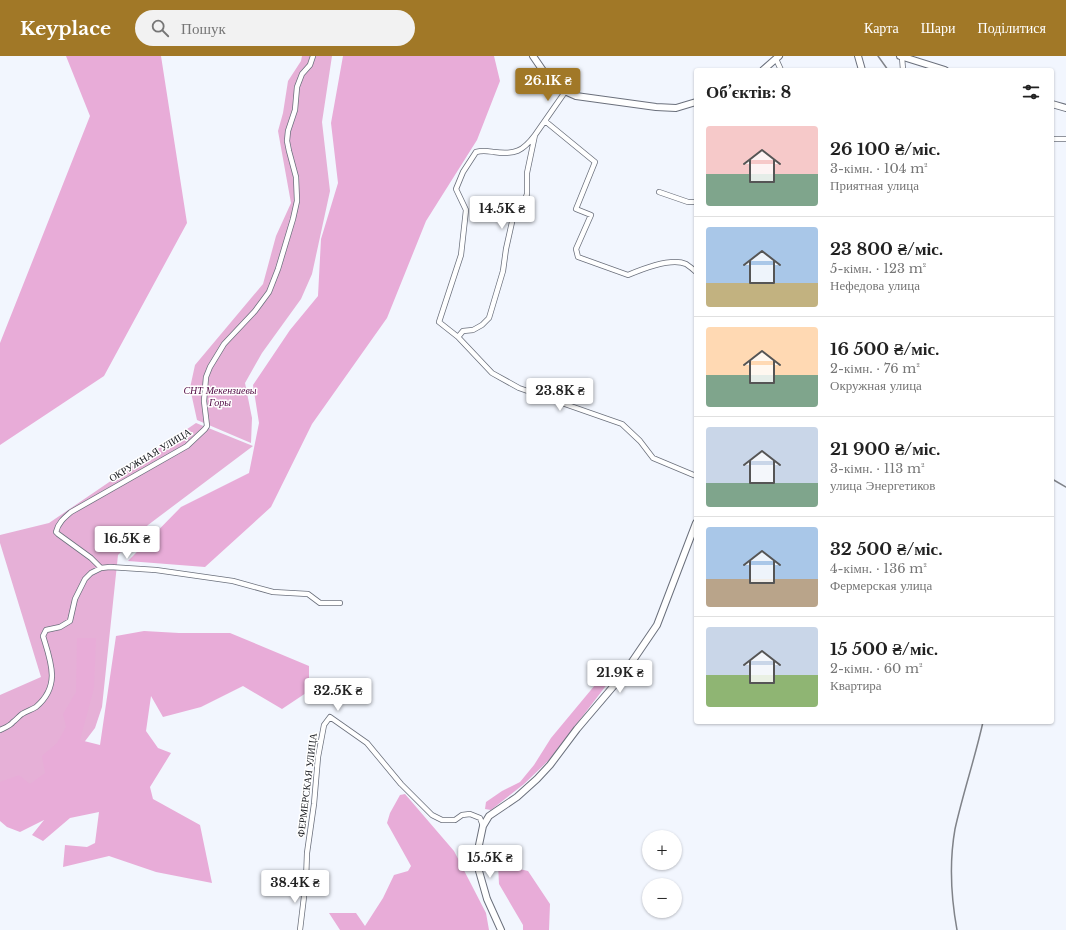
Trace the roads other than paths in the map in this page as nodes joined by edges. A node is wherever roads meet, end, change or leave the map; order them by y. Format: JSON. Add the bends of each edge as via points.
{"nodes":[{"id":1,"x":313,"y":56,"type":"edge"},
{"id":2,"x":532,"y":56,"type":"edge"},
{"id":3,"x":858,"y":56,"type":"edge"},
{"id":4,"x":901,"y":57,"type":"edge"},
{"id":5,"x":777,"y":58,"type":"edge"},
{"id":6,"x":764,"y":68,"type":"edge"},
{"id":7,"x":780,"y":68,"type":"edge"},
{"id":8,"x":861,"y":68,"type":"edge"},
{"id":9,"x":903,"y":68,"type":"edge"},
{"id":10,"x":938,"y":68,"type":"edge"},
{"id":11,"x":564,"y":92,"type":"junction"},
{"id":12,"x":694,"y":103,"type":"edge"},
{"id":13,"x":1054,"y":105,"type":"edge"},
{"id":14,"x":1066,"y":108,"type":"edge"},
{"id":15,"x":545,"y":120,"type":"junction"},
{"id":16,"x":535,"y":135,"type":"junction"},
{"id":17,"x":1054,"y":139,"type":"edge"},
{"id":18,"x":1066,"y":139,"type":"edge"},
{"id":19,"x":659,"y":192,"type":"dead end"},
{"id":20,"x":694,"y":202,"type":"edge"},
{"id":21,"x":694,"y":271,"type":"edge"},
{"id":22,"x":458,"y":337,"type":"junction"},
{"id":23,"x":694,"y":475,"type":"edge"},
{"id":24,"x":694,"y":528,"type":"edge"},
{"id":25,"x":101,"y":568,"type":"junction"},
{"id":26,"x":340,"y":603,"type":"dead end"},
{"id":27,"x":0,"y":730,"type":"edge"},
{"id":28,"x":482,"y":826,"type":"junction"},
{"id":29,"x":300,"y":930,"type":"edge"},
{"id":30,"x":501,"y":930,"type":"edge"}],
"edges":[{"from":1,"to":25,"type":"street","name":"ОКРУЖНАЯ УЛИЦА","via":[[297,87],[288,131],[287,141],[296,177],[297,201],[293,219],[269,292],[224,344],[210,367],[206,377],[204,401],[207,426],[186,446],[71,512],[57,528],[58,534]]},
{"from":2,"to":11,"type":"main road","via":[[548,78]]},
{"from":3,"to":8,"type":"main road"},
{"from":4,"to":9,"type":"street"},
{"from":4,"to":10,"type":"main road"},
{"from":5,"to":6,"type":"main road"},
{"from":5,"to":7,"type":"street"},
{"from":11,"to":12,"type":"main road","via":[[651,107],[676,108]]},
{"from":11,"to":15,"type":"street"},
{"from":13,"to":14,"type":"main road"},
{"from":15,"to":16,"type":"street"},
{"from":15,"to":21,"type":"street","via":[[595,162],[576,209],[591,215],[576,249],[578,257],[628,275],[668,262],[685,264]]},
{"from":16,"to":22,"type":"street","via":[[527,173],[527,194],[523,205],[514,213],[503,272],[489,318],[473,330],[462,331]]},
{"from":16,"to":22,"type":"street","via":[[524,148],[513,153],[482,150],[476,152],[456,189],[466,210],[461,254],[438,322]]},
{"from":17,"to":18,"type":"street"},
{"from":19,"to":20,"type":"street"},
{"from":22,"to":23,"type":"street","via":[[492,373],[519,388],[622,424],[654,458]]},
{"from":24,"to":28,"type":"main road","via":[[657,626],[623,675],[537,779],[489,816]]},
{"from":25,"to":26,"type":"street","via":[[156,570],[233,581],[273,592],[308,594],[320,603]]},
{"from":25,"to":27,"type":"street","via":[[84,580],[70,621],[44,632],[52,670],[47,692],[35,708],[23,713]]},
{"from":28,"to":29,"type":"street","name":"ФЕРМЕРСКАЯ УЛИЦА","via":[[480,818],[470,814],[462,815],[455,820],[442,820],[432,815],[401,784],[367,743],[330,717],[324,725],[318,757]]},
{"from":28,"to":30,"type":"main road","via":[[479,845],[480,871],[487,898]]}]}
